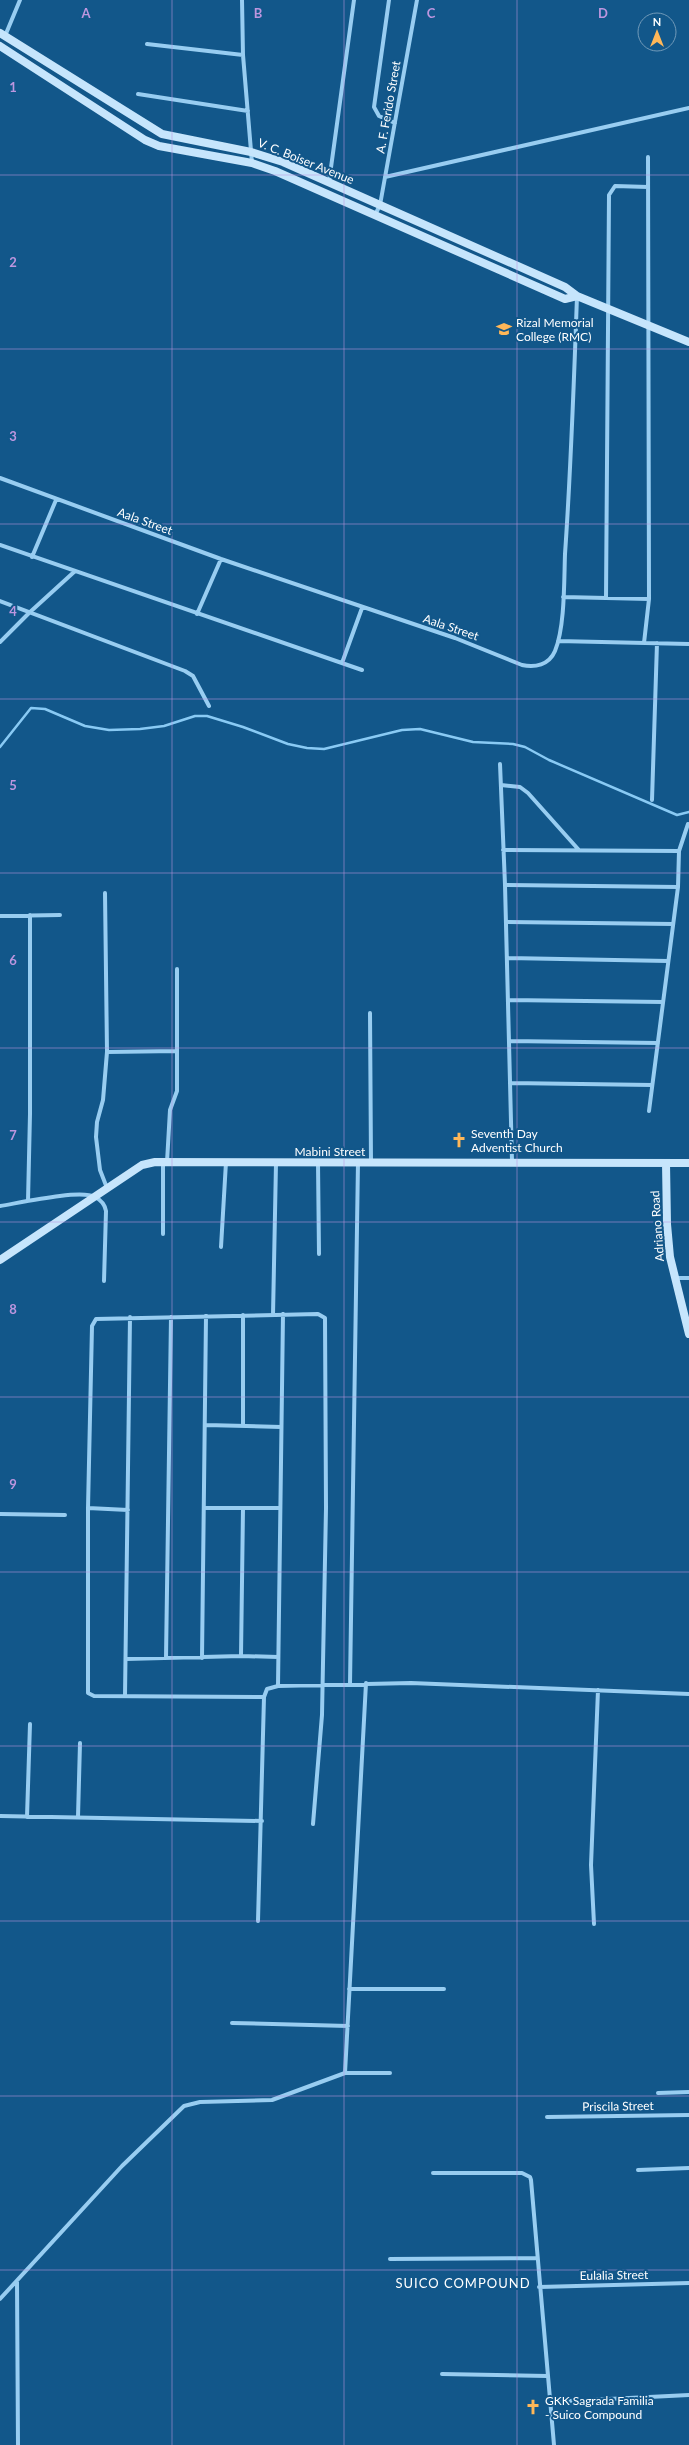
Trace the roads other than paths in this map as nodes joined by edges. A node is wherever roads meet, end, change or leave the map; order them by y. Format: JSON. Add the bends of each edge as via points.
{"nodes":[{"id":1,"x":20,"y":0,"type":"edge"},
{"id":2,"x":242,"y":0,"type":"edge"},
{"id":3,"x":354,"y":0,"type":"edge"},
{"id":4,"x":389,"y":0,"type":"edge"},
{"id":5,"x":417,"y":0,"type":"edge"},
{"id":6,"x":2,"y":35,"type":"edge"},
{"id":7,"x":147,"y":44,"type":"dead end"},
{"id":8,"x":0,"y":46,"type":"edge"},
{"id":9,"x":243,"y":55,"type":"junction"},
{"id":10,"x":138,"y":94,"type":"dead end"},
{"id":11,"x":98,"y":96,"type":"junction"},
{"id":12,"x":92,"y":105,"type":"junction"},
{"id":13,"x":689,"y":108,"type":"edge"},
{"id":14,"x":248,"y":111,"type":"junction"},
{"id":15,"x":395,"y":123,"type":"junction"},
{"id":16,"x":251,"y":152,"type":"junction"},
{"id":17,"x":648,"y":157,"type":"dead end"},
{"id":18,"x":252,"y":163,"type":"junction"},
{"id":19,"x":385,"y":177,"type":"junction"},
{"id":20,"x":329,"y":182,"type":"junction"},
{"id":21,"x":648,"y":187,"type":"junction"},
{"id":22,"x":380,"y":205,"type":"junction"},
{"id":23,"x":375,"y":216,"type":"junction"},
{"id":24,"x":465,"y":242,"type":"junction"},
{"id":25,"x":460,"y":253,"type":"junction"},
{"id":26,"x":576,"y":296,"type":"junction"},
{"id":27,"x":608,"y":308,"type":"junction"},
{"id":28,"x":648,"y":324,"type":"junction"},
{"id":29,"x":689,"y":342,"type":"edge"},
{"id":30,"x":0,"y":478,"type":"edge"},
{"id":31,"x":56,"y":500,"type":"junction"},
{"id":32,"x":0,"y":545,"type":"edge"},
{"id":33,"x":32,"y":557,"type":"junction"},
{"id":34,"x":221,"y":559,"type":"junction"},
{"id":35,"x":74,"y":572,"type":"junction"},
{"id":36,"x":563,"y":597,"type":"junction"},
{"id":37,"x":606,"y":598,"type":"junction"},
{"id":38,"x":649,"y":599,"type":"junction"},
{"id":39,"x":0,"y":601,"type":"edge"},
{"id":40,"x":362,"y":608,"type":"junction"},
{"id":41,"x":29,"y":612,"type":"junction"},
{"id":42,"x":197,"y":614,"type":"junction"},
{"id":43,"x":558,"y":641,"type":"junction"},
{"id":44,"x":0,"y":642,"type":"edge"},
{"id":45,"x":644,"y":643,"type":"junction"},
{"id":46,"x":657,"y":643,"type":"junction"},
{"id":47,"x":689,"y":644,"type":"edge"},
{"id":48,"x":342,"y":663,"type":"junction"},
{"id":49,"x":362,"y":670,"type":"dead end"},
{"id":50,"x":209,"y":706,"type":"dead end"},
{"id":51,"x":500,"y":764,"type":"dead end"},
{"id":52,"x":500,"y":785,"type":"junction"},
{"id":53,"x":652,"y":800,"type":"dead end"},
{"id":54,"x":688,"y":824,"type":"dead end"},
{"id":55,"x":578,"y":849,"type":"junction"},
{"id":56,"x":503,"y":850,"type":"junction"},
{"id":57,"x":679,"y":851,"type":"junction"},
{"id":58,"x":505,"y":885,"type":"junction"},
{"id":59,"x":678,"y":887,"type":"junction"},
{"id":60,"x":105,"y":893,"type":"dead end"},
{"id":61,"x":60,"y":915,"type":"dead end"},
{"id":62,"x":0,"y":916,"type":"edge"},
{"id":63,"x":30,"y":916,"type":"junction"},
{"id":64,"x":506,"y":922,"type":"junction"},
{"id":65,"x":673,"y":924,"type":"junction"},
{"id":66,"x":507,"y":958,"type":"junction"},
{"id":67,"x":668,"y":961,"type":"junction"},
{"id":68,"x":177,"y":969,"type":"dead end"},
{"id":69,"x":508,"y":1000,"type":"junction"},
{"id":70,"x":663,"y":1002,"type":"junction"},
{"id":71,"x":370,"y":1012,"type":"dead end"},
{"id":72,"x":509,"y":1041,"type":"junction"},
{"id":73,"x":658,"y":1043,"type":"junction"},
{"id":74,"x":177,"y":1050,"type":"junction"},
{"id":75,"x":106,"y":1052,"type":"junction"},
{"id":76,"x":510,"y":1083,"type":"junction"},
{"id":77,"x":652,"y":1085,"type":"junction"},
{"id":78,"x":649,"y":1111,"type":"dead end"},
{"id":79,"x":165,"y":1162,"type":"junction"},
{"id":80,"x":226,"y":1162,"type":"junction"},
{"id":81,"x":358,"y":1162,"type":"junction"},
{"id":82,"x":370,"y":1162,"type":"junction"},
{"id":83,"x":512,"y":1162,"type":"junction"},
{"id":84,"x":276,"y":1163,"type":"junction"},
{"id":85,"x":318,"y":1163,"type":"junction"},
{"id":86,"x":666,"y":1163,"type":"junction"},
{"id":87,"x":689,"y":1163,"type":"edge"},
{"id":88,"x":108,"y":1188,"type":"junction"},
{"id":89,"x":95,"y":1197,"type":"junction"},
{"id":90,"x":28,"y":1202,"type":"junction"},
{"id":91,"x":0,"y":1206,"type":"edge"},
{"id":92,"x":163,"y":1234,"type":"dead end"},
{"id":93,"x":221,"y":1247,"type":"dead end"},
{"id":94,"x":319,"y":1254,"type":"dead end"},
{"id":95,"x":0,"y":1260,"type":"edge"},
{"id":96,"x":674,"y":1278,"type":"junction"},
{"id":97,"x":689,"y":1278,"type":"edge"},
{"id":98,"x":104,"y":1281,"type":"dead end"},
{"id":99,"x":283,"y":1314,"type":"junction"},
{"id":100,"x":243,"y":1315,"type":"junction"},
{"id":101,"x":273,"y":1315,"type":"junction"},
{"id":102,"x":206,"y":1316,"type":"junction"},
{"id":103,"x":130,"y":1317,"type":"junction"},
{"id":104,"x":171,"y":1317,"type":"junction"},
{"id":105,"x":689,"y":1334,"type":"edge"},
{"id":106,"x":206,"y":1425,"type":"junction"},
{"id":107,"x":243,"y":1426,"type":"junction"},
{"id":108,"x":281,"y":1427,"type":"junction"},
{"id":109,"x":88,"y":1508,"type":"junction"},
{"id":110,"x":204,"y":1508,"type":"junction"},
{"id":111,"x":243,"y":1508,"type":"junction"},
{"id":112,"x":280,"y":1508,"type":"junction"},
{"id":113,"x":128,"y":1510,"type":"junction"},
{"id":114,"x":0,"y":1514,"type":"edge"},
{"id":115,"x":65,"y":1515,"type":"dead end"},
{"id":116,"x":241,"y":1656,"type":"junction"},
{"id":117,"x":278,"y":1657,"type":"junction"},
{"id":118,"x":166,"y":1658,"type":"junction"},
{"id":119,"x":202,"y":1658,"type":"junction"},
{"id":120,"x":126,"y":1659,"type":"junction"},
{"id":121,"x":366,"y":1683,"type":"junction"},
{"id":122,"x":350,"y":1684,"type":"junction"},
{"id":123,"x":322,"y":1685,"type":"junction"},
{"id":124,"x":278,"y":1686,"type":"junction"},
{"id":125,"x":598,"y":1690,"type":"junction"},
{"id":126,"x":689,"y":1694,"type":"edge"},
{"id":127,"x":125,"y":1696,"type":"junction"},
{"id":128,"x":264,"y":1697,"type":"junction"},
{"id":129,"x":30,"y":1724,"type":"dead end"},
{"id":130,"x":80,"y":1743,"type":"dead end"},
{"id":131,"x":0,"y":1816,"type":"edge"},
{"id":132,"x":27,"y":1817,"type":"junction"},
{"id":133,"x":78,"y":1817,"type":"junction"},
{"id":134,"x":262,"y":1820,"type":"junction"},
{"id":135,"x":313,"y":1824,"type":"dead end"},
{"id":136,"x":258,"y":1921,"type":"dead end"},
{"id":137,"x":594,"y":1924,"type":"dead end"},
{"id":138,"x":349,"y":1989,"type":"junction"},
{"id":139,"x":444,"y":1990,"type":"dead end"},
{"id":140,"x":232,"y":2023,"type":"dead end"},
{"id":141,"x":348,"y":2026,"type":"junction"},
{"id":142,"x":345,"y":2073,"type":"junction"},
{"id":143,"x":390,"y":2073,"type":"dead end"},
{"id":144,"x":689,"y":2092,"type":"edge"},
{"id":145,"x":658,"y":2093,"type":"dead end"},
{"id":146,"x":689,"y":2115,"type":"edge"},
{"id":147,"x":547,"y":2117,"type":"dead end"},
{"id":148,"x":689,"y":2168,"type":"edge"},
{"id":149,"x":638,"y":2170,"type":"dead end"},
{"id":150,"x":433,"y":2173,"type":"dead end"},
{"id":151,"x":537,"y":2258,"type":"junction"},
{"id":152,"x":390,"y":2259,"type":"dead end"},
{"id":153,"x":17,"y":2282,"type":"junction"},
{"id":154,"x":689,"y":2283,"type":"edge"},
{"id":155,"x":539,"y":2287,"type":"junction"},
{"id":156,"x":0,"y":2299,"type":"edge"},
{"id":157,"x":442,"y":2374,"type":"dead end"},
{"id":158,"x":547,"y":2376,"type":"junction"},
{"id":159,"x":689,"y":2395,"type":"edge"},
{"id":160,"x":549,"y":2402,"type":"junction"},
{"id":161,"x":18,"y":2445,"type":"edge"},
{"id":162,"x":548,"y":2445,"type":"edge"},
{"id":163,"x":554,"y":2445,"type":"edge"}],
"edges":[{"from":1,"to":6,"type":"street"},
{"from":2,"to":9,"type":"street"},
{"from":3,"to":20,"type":"street"},
{"from":4,"to":15,"type":"street","via":[[374,108],[379,116]]},
{"from":5,"to":15,"type":"street","name":"A. F. Ferido Street"},
{"from":6,"to":11,"type":"street","name":"V. C. Boiser Avenue"},
{"from":7,"to":9,"type":"street"},
{"from":8,"to":12,"type":"street","name":"V. C. Boiser Avenue"},
{"from":9,"to":14,"type":"street"},
{"from":10,"to":14,"type":"street"},
{"from":11,"to":12,"type":"street"},
{"from":11,"to":16,"type":"street","name":"V. C. Boiser Avenue","via":[[162,134]]},
{"from":12,"to":18,"type":"street","name":"V. C. Boiser Avenue","via":[[158,146]]},
{"from":13,"to":19,"type":"street"},
{"from":14,"to":16,"type":"street"},
{"from":15,"to":19,"type":"street","name":"A. F. Ferido Street"},
{"from":16,"to":18,"type":"street"},
{"from":16,"to":20,"type":"street","name":"V. C. Boiser Avenue"},
{"from":17,"to":21,"type":"street"},
{"from":18,"to":23,"type":"street","name":"V. C. Boiser Avenue"},
{"from":19,"to":22,"type":"street","name":"A. F. Ferido Street"},
{"from":20,"to":22,"type":"street","name":"V. C. Boiser Avenue"},
{"from":21,"to":27,"type":"street","via":[[615,186],[610,190]]},
{"from":21,"to":28,"type":"street"},
{"from":22,"to":23,"type":"street","name":"A. F. Ferido Street"},
{"from":22,"to":24,"type":"street","name":"V. C. Boiser Avenue"},
{"from":23,"to":25,"type":"street","name":"V. C. Boiser Avenue"},
{"from":24,"to":25,"type":"street"},
{"from":24,"to":26,"type":"street","name":"V. C. Boiser Avenue","via":[[565,288]]},
{"from":25,"to":26,"type":"street","name":"V. C. Boiser Avenue","via":[[565,299]]},
{"from":26,"to":27,"type":"street","name":"V. C. Boiser Avenue"},
{"from":26,"to":36,"type":"street","name":"Aala Street","via":[[572,452]]},
{"from":27,"to":28,"type":"street","name":"V. C. Boiser Avenue"},
{"from":27,"to":37,"type":"street"},
{"from":28,"to":29,"type":"street","name":"V. C. Boiser Avenue"},
{"from":28,"to":38,"type":"street"},
{"from":30,"to":31,"type":"street","name":"Aala Street"},
{"from":31,"to":33,"type":"street"},
{"from":31,"to":34,"type":"street","name":"Aala Street"},
{"from":32,"to":33,"type":"street"},
{"from":33,"to":35,"type":"street"},
{"from":34,"to":40,"type":"street","name":"Aala Street"},
{"from":34,"to":42,"type":"street"},
{"from":35,"to":41,"type":"street"},
{"from":35,"to":42,"type":"street"},
{"from":36,"to":37,"type":"street"},
{"from":36,"to":43,"type":"street","name":"Aala Street"},
{"from":37,"to":38,"type":"street"},
{"from":38,"to":45,"type":"street"},
{"from":39,"to":41,"type":"street"},
{"from":40,"to":43,"type":"street","name":"Aala Street","via":[[455,638],[532,667],[549,659],[555,652]]},
{"from":40,"to":48,"type":"street"},
{"from":41,"to":44,"type":"street"},
{"from":41,"to":50,"type":"street","via":[[185,671],[193,676]]},
{"from":42,"to":48,"type":"street"},
{"from":43,"to":45,"type":"street"},
{"from":45,"to":46,"type":"street"},
{"from":46,"to":47,"type":"street"},
{"from":46,"to":53,"type":"street"},
{"from":48,"to":49,"type":"street"},
{"from":51,"to":52,"type":"street"},
{"from":52,"to":55,"type":"street","via":[[520,787],[528,793]]},
{"from":52,"to":56,"type":"street"},
{"from":54,"to":57,"type":"street"},
{"from":55,"to":56,"type":"street"},
{"from":55,"to":57,"type":"street"},
{"from":56,"to":58,"type":"street"},
{"from":57,"to":59,"type":"street"},
{"from":58,"to":59,"type":"street"},
{"from":58,"to":64,"type":"street"},
{"from":59,"to":65,"type":"street"},
{"from":60,"to":75,"type":"street"},
{"from":61,"to":63,"type":"street"},
{"from":62,"to":63,"type":"street"},
{"from":63,"to":90,"type":"street"},
{"from":64,"to":65,"type":"street"},
{"from":64,"to":66,"type":"street"},
{"from":65,"to":67,"type":"street"},
{"from":66,"to":67,"type":"street"},
{"from":66,"to":69,"type":"street"},
{"from":67,"to":70,"type":"street"},
{"from":68,"to":74,"type":"street"},
{"from":69,"to":70,"type":"street"},
{"from":69,"to":72,"type":"street"},
{"from":70,"to":73,"type":"street"},
{"from":71,"to":82,"type":"street"},
{"from":72,"to":73,"type":"street"},
{"from":72,"to":76,"type":"street"},
{"from":73,"to":77,"type":"street"},
{"from":74,"to":75,"type":"street"},
{"from":74,"to":79,"type":"street","via":[[177,1091],[170,1110]]},
{"from":75,"to":88,"type":"street","via":[[103,1100],[96,1137],[100,1170]]},
{"from":76,"to":77,"type":"street"},
{"from":76,"to":83,"type":"street"},
{"from":77,"to":78,"type":"street"},
{"from":79,"to":80,"type":"street","name":"Mabini Street"},
{"from":79,"to":88,"type":"street","name":"Mabini Street","via":[[142,1165]]},
{"from":79,"to":92,"type":"street"},
{"from":80,"to":84,"type":"street","name":"Mabini Street"},
{"from":80,"to":93,"type":"street"},
{"from":81,"to":82,"type":"street","name":"Mabini Street"},
{"from":81,"to":85,"type":"street","name":"Mabini Street"},
{"from":81,"to":122,"type":"street"},
{"from":82,"to":83,"type":"street","name":"Mabini Street"},
{"from":83,"to":86,"type":"street","name":"Mabini Street"},
{"from":84,"to":85,"type":"street","name":"Mabini Street"},
{"from":84,"to":101,"type":"street"},
{"from":85,"to":94,"type":"street"},
{"from":86,"to":87,"type":"street","name":"Mabini Street"},
{"from":86,"to":96,"type":"street","name":"Adriano Road","via":[[668,1241]]},
{"from":88,"to":89,"type":"street","name":"Mabini Street"},
{"from":89,"to":90,"type":"street","via":[[77,1195]]},
{"from":89,"to":95,"type":"street","name":"Mabini Street"},
{"from":89,"to":98,"type":"street","via":[[103,1203],[106,1212]]},
{"from":90,"to":91,"type":"street"},
{"from":96,"to":97,"type":"street"},
{"from":96,"to":105,"type":"street","name":"Adriano Road"},
{"from":99,"to":101,"type":"street"},
{"from":99,"to":108,"type":"street"},
{"from":99,"to":123,"type":"street","via":[[321,1314],[326,1321],[326,1508]]},
{"from":100,"to":101,"type":"street"},
{"from":100,"to":102,"type":"street"},
{"from":100,"to":107,"type":"street"},
{"from":102,"to":104,"type":"street"},
{"from":102,"to":106,"type":"street"},
{"from":103,"to":104,"type":"street"},
{"from":103,"to":109,"type":"street","via":[[99,1318],[92,1323]]},
{"from":103,"to":113,"type":"street"},
{"from":104,"to":118,"type":"street"},
{"from":106,"to":107,"type":"street"},
{"from":106,"to":110,"type":"street"},
{"from":107,"to":108,"type":"street"},
{"from":108,"to":112,"type":"street"},
{"from":109,"to":113,"type":"street"},
{"from":109,"to":127,"type":"street","via":[[88,1693],[94,1696]]},
{"from":110,"to":111,"type":"street"},
{"from":110,"to":119,"type":"street"},
{"from":111,"to":112,"type":"street"},
{"from":111,"to":116,"type":"street"},
{"from":112,"to":117,"type":"street"},
{"from":113,"to":120,"type":"street"},
{"from":114,"to":115,"type":"street"},
{"from":116,"to":117,"type":"street"},
{"from":116,"to":119,"type":"street"},
{"from":117,"to":124,"type":"street"},
{"from":118,"to":119,"type":"street"},
{"from":118,"to":120,"type":"street"},
{"from":120,"to":127,"type":"street"},
{"from":121,"to":122,"type":"street"},
{"from":121,"to":125,"type":"street"},
{"from":121,"to":138,"type":"street"},
{"from":122,"to":123,"type":"street"},
{"from":123,"to":124,"type":"street"},
{"from":123,"to":135,"type":"street"},
{"from":124,"to":128,"type":"street","via":[[267,1689]]},
{"from":125,"to":126,"type":"street"},
{"from":125,"to":137,"type":"street","via":[[591,1865]]},
{"from":127,"to":128,"type":"street"},
{"from":128,"to":134,"type":"street"},
{"from":129,"to":132,"type":"street"},
{"from":130,"to":133,"type":"street"},
{"from":131,"to":132,"type":"street"},
{"from":132,"to":133,"type":"street"},
{"from":133,"to":134,"type":"street"},
{"from":134,"to":136,"type":"street"},
{"from":138,"to":139,"type":"street"},
{"from":138,"to":141,"type":"street"},
{"from":140,"to":141,"type":"street"},
{"from":141,"to":142,"type":"street"},
{"from":142,"to":143,"type":"street"},
{"from":142,"to":153,"type":"street","via":[[272,2100],[200,2102],[184,2106],[122,2166]]},
{"from":144,"to":145,"type":"street"},
{"from":146,"to":147,"type":"street","name":"Priscila Street"},
{"from":148,"to":149,"type":"street"},
{"from":150,"to":151,"type":"street","via":[[522,2173],[530,2177]]},
{"from":151,"to":152,"type":"street"},
{"from":151,"to":155,"type":"street"},
{"from":153,"to":156,"type":"street"},
{"from":153,"to":161,"type":"street"},
{"from":154,"to":155,"type":"street","name":"Eulalia Street"},
{"from":155,"to":158,"type":"street"},
{"from":157,"to":158,"type":"street"},
{"from":158,"to":160,"type":"street"},
{"from":159,"to":160,"type":"street"},
{"from":160,"to":163,"type":"street"},
{"from":162,"to":163,"type":"street"}]}
